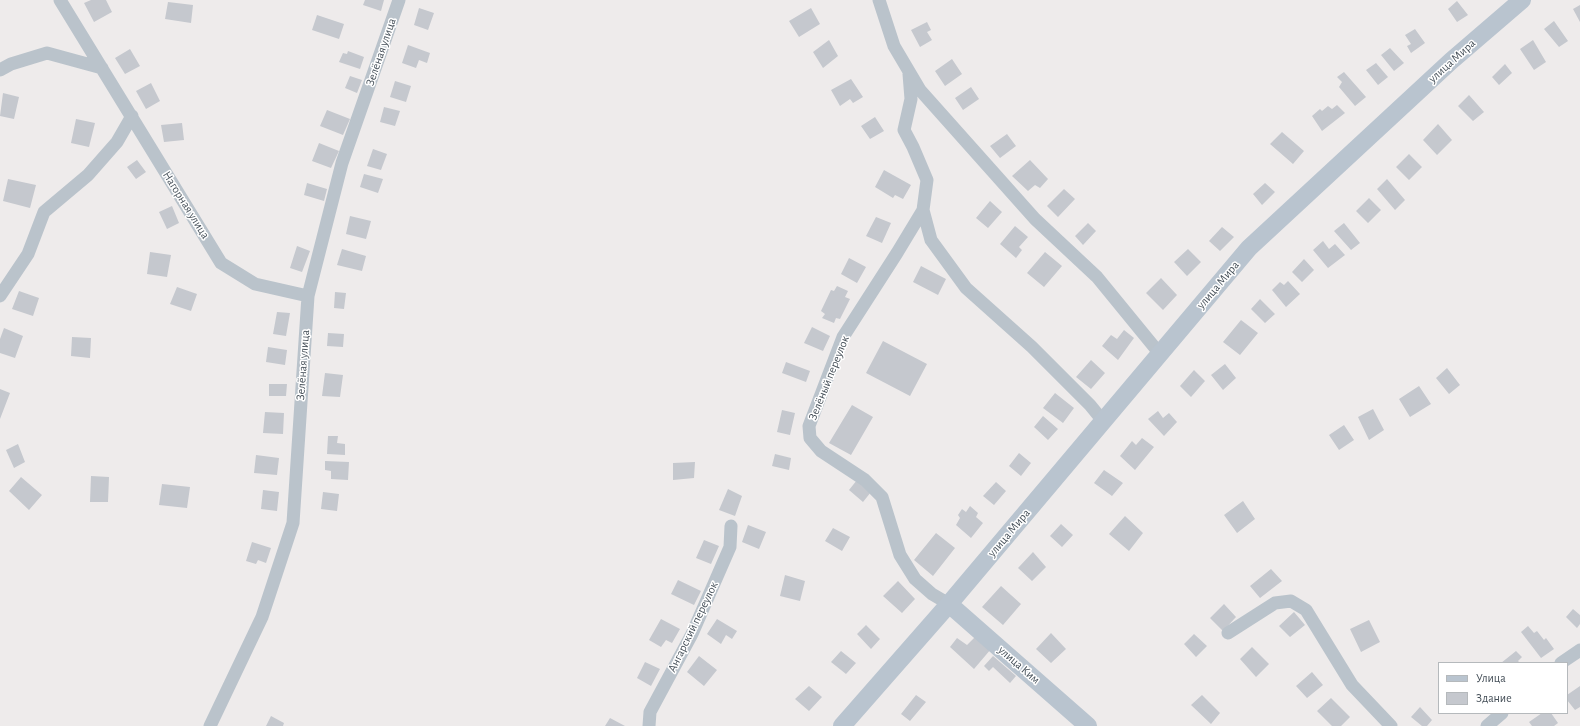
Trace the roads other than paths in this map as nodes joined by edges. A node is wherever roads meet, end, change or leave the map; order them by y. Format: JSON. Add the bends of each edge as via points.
{"nodes":[{"id":1,"x":60,"y":0,"type":"edge"},
{"id":2,"x":399,"y":0,"type":"edge"},
{"id":3,"x":879,"y":0,"type":"edge"},
{"id":4,"x":1522,"y":0,"type":"edge"},
{"id":5,"x":102,"y":68,"type":"junction"},
{"id":6,"x":0,"y":70,"type":"edge"},
{"id":7,"x":909,"y":70,"type":"junction"},
{"id":8,"x":132,"y":116,"type":"junction"},
{"id":9,"x":923,"y":210,"type":"junction"},
{"id":10,"x":0,"y":296,"type":"edge"},
{"id":11,"x":308,"y":296,"type":"junction"},
{"id":12,"x":1160,"y":354,"type":"junction"},
{"id":13,"x":1103,"y":421,"type":"junction"},
{"id":14,"x":731,"y":526,"type":"dead end"},
{"id":15,"x":949,"y":604,"type":"junction"},
{"id":16,"x":1228,"y":633,"type":"dead end"},
{"id":17,"x":1580,"y":650,"type":"edge"},
{"id":18,"x":1562,"y":662,"type":"edge"},
{"id":19,"x":1501,"y":714,"type":"edge"},
{"id":20,"x":210,"y":726,"type":"edge"},
{"id":21,"x":649,"y":726,"type":"edge"},
{"id":22,"x":842,"y":726,"type":"edge"},
{"id":23,"x":1088,"y":726,"type":"edge"},
{"id":24,"x":1391,"y":726,"type":"edge"},
{"id":25,"x":1487,"y":726,"type":"edge"}],
"edges":[{"from":1,"to":5,"type":"street","name":"Нагорная улица"},
{"from":2,"to":11,"type":"street","name":"Зелёная улица","via":[[342,163]]},
{"from":3,"to":7,"type":"street","name":"Зелёный переулок","via":[[894,46]]},
{"from":4,"to":12,"type":"street","name":"улица Мира","via":[[1451,61],[1249,248]]},
{"from":5,"to":6,"type":"street","via":[[47,52]]},
{"from":5,"to":8,"type":"street","name":"Нагорная улица"},
{"from":7,"to":9,"type":"street","name":"Зелёный переулок","via":[[911,99],[904,130],[927,180]]},
{"from":7,"to":12,"type":"street","name":"Зелёный переулок","via":[[920,90],[1035,220],[1097,277]]},
{"from":8,"to":10,"type":"street","via":[[117,142],[88,175],[44,212],[28,254]]},
{"from":8,"to":11,"type":"street","name":"Нагорная улица","via":[[221,263],[255,284]]},
{"from":9,"to":13,"type":"street","name":"Зелёный переулок","via":[[931,240],[966,288],[1032,347]]},
{"from":9,"to":15,"type":"street","name":"Зелёный переулок","via":[[843,337],[809,426],[810,438],[821,451],[865,480],[882,498],[900,555],[915,579],[932,594]]},
{"from":11,"to":20,"type":"street","name":"Зелёная улица","via":[[294,523],[262,617]]},
{"from":12,"to":13,"type":"street","name":"улица Мира"},
{"from":13,"to":15,"type":"street","name":"улица Мира"},
{"from":14,"to":21,"type":"street","name":"Ангарский переулок","via":[[730,547],[692,634],[650,712]]},
{"from":15,"to":22,"type":"street","name":"улица Мира"},
{"from":15,"to":23,"type":"street","name":"улица Ким"},
{"from":16,"to":24,"type":"street","via":[[1275,604],[1291,601],[1306,610],[1352,685]]},
{"from":17,"to":18,"type":"street"},
{"from":19,"to":25,"type":"street"}]}
